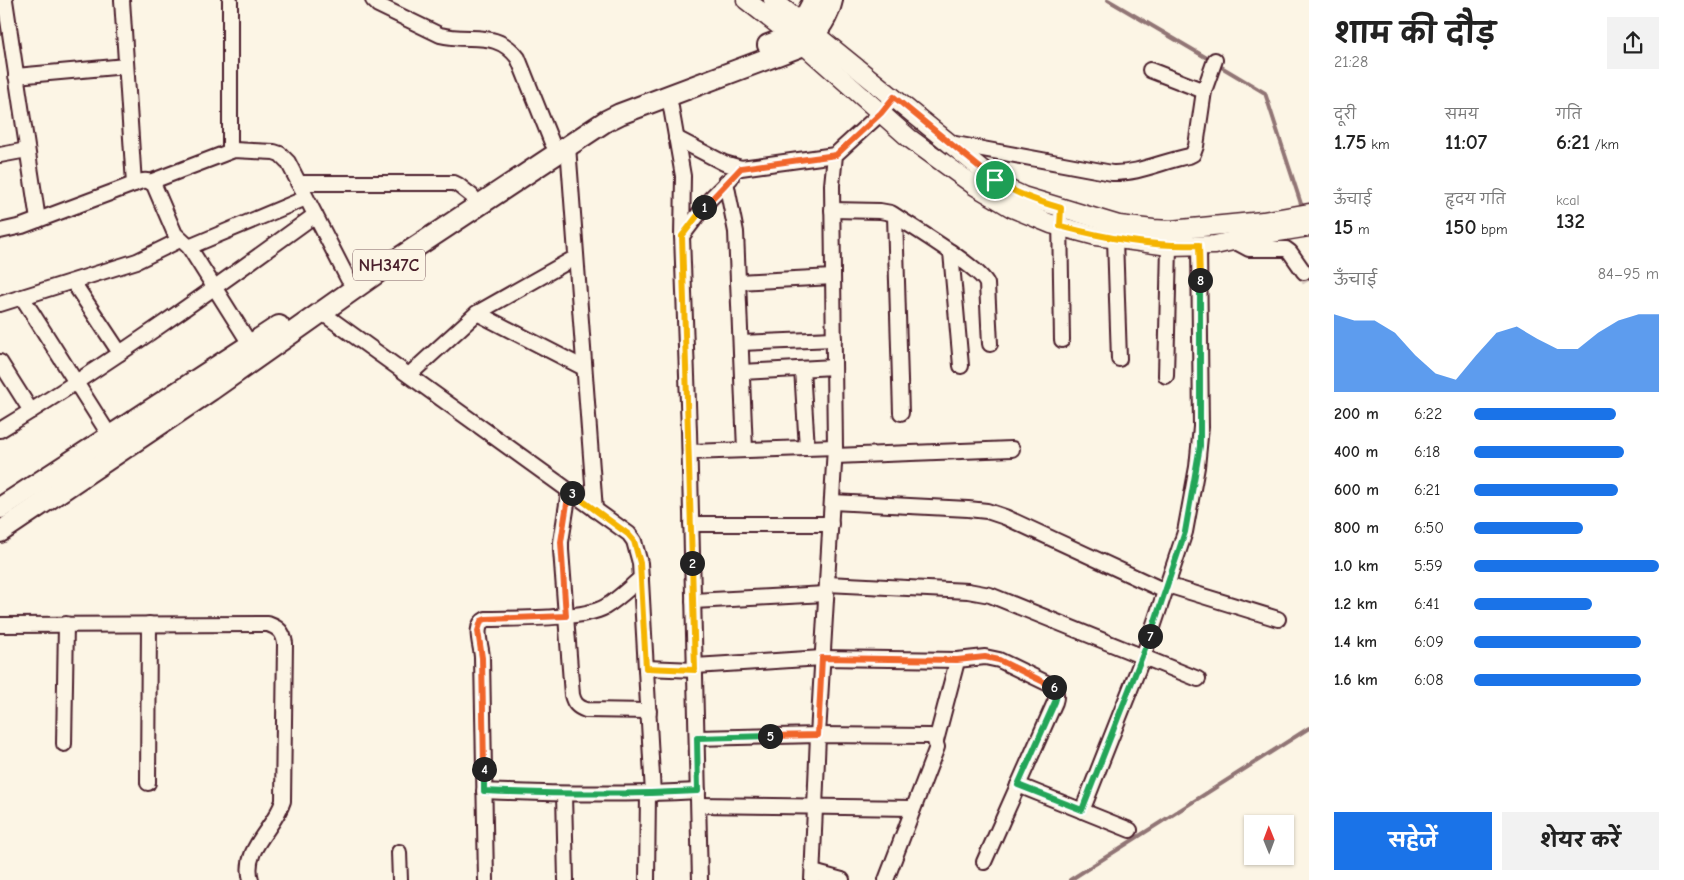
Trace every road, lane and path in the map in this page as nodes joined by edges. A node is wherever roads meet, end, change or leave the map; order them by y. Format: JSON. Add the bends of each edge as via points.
{"nodes":[{"id":1,"x":5,"y":0,"type":"edge"},
{"id":2,"x":122,"y":0,"type":"edge"},
{"id":3,"x":230,"y":0,"type":"edge"},
{"id":4,"x":373,"y":0,"type":"edge"},
{"id":5,"x":746,"y":0,"type":"edge"},
{"id":6,"x":774,"y":0,"type":"edge"},
{"id":7,"x":814,"y":0,"type":"edge"},
{"id":8,"x":832,"y":0,"type":"edge"},
{"id":9,"x":803,"y":35,"type":"junction"},
{"id":10,"x":1215,"y":60,"type":"dead end"},
{"id":11,"x":126,"y":66,"type":"junction"},
{"id":12,"x":719,"y":70,"type":"junction"},
{"id":13,"x":1150,"y":70,"type":"dead end"},
{"id":14,"x":16,"y":76,"type":"junction"},
{"id":15,"x":1204,"y":91,"type":"junction"},
{"id":16,"x":668,"y":96,"type":"junction"},
{"id":17,"x":894,"y":97,"type":"junction"},
{"id":18,"x":881,"y":113,"type":"junction"},
{"id":19,"x":676,"y":138,"type":"junction"},
{"id":20,"x":950,"y":143,"type":"junction"},
{"id":21,"x":560,"y":144,"type":"junction"},
{"id":22,"x":28,"y":150,"type":"junction"},
{"id":23,"x":230,"y":151,"type":"junction"},
{"id":24,"x":0,"y":155,"type":"edge"},
{"id":25,"x":836,"y":155,"type":"junction"},
{"id":26,"x":741,"y":168,"type":"junction"},
{"id":27,"x":150,"y":182,"type":"junction"},
{"id":28,"x":726,"y":182,"type":"junction"},
{"id":29,"x":298,"y":183,"type":"junction"},
{"id":30,"x":134,"y":184,"type":"junction"},
{"id":31,"x":472,"y":196,"type":"junction"},
{"id":32,"x":306,"y":198,"type":"junction"},
{"id":33,"x":1061,"y":208,"type":"junction"},
{"id":34,"x":832,"y":210,"type":"junction"},
{"id":35,"x":1309,"y":212,"type":"edge"},
{"id":36,"x":315,"y":215,"type":"junction"},
{"id":37,"x":895,"y":216,"type":"junction"},
{"id":38,"x":38,"y":220,"type":"junction"},
{"id":39,"x":1060,"y":226,"type":"junction"},
{"id":40,"x":1309,"y":227,"type":"edge"},
{"id":41,"x":1262,"y":228,"type":"junction"},
{"id":42,"x":0,"y":231,"type":"edge"},
{"id":43,"x":682,"y":236,"type":"junction"},
{"id":44,"x":1115,"y":239,"type":"junction"},
{"id":45,"x":1234,"y":240,"type":"junction"},
{"id":46,"x":185,"y":243,"type":"junction"},
{"id":47,"x":1199,"y":245,"type":"junction"},
{"id":48,"x":1169,"y":246,"type":"junction"},
{"id":49,"x":951,"y":252,"type":"junction"},
{"id":50,"x":576,"y":257,"type":"junction"},
{"id":51,"x":1304,"y":272,"type":"dead end"},
{"id":52,"x":833,"y":277,"type":"junction"},
{"id":53,"x":348,"y":279,"type":"junction"},
{"id":54,"x":73,"y":282,"type":"junction"},
{"id":55,"x":738,"y":282,"type":"junction"},
{"id":56,"x":215,"y":288,"type":"junction"},
{"id":57,"x":22,"y":298,"type":"junction"},
{"id":58,"x":0,"y":304,"type":"edge"},
{"id":59,"x":322,"y":312,"type":"junction"},
{"id":60,"x":477,"y":314,"type":"junction"},
{"id":61,"x":834,"y":339,"type":"junction"},
{"id":62,"x":1062,"y":340,"type":"dead end"},
{"id":63,"x":741,"y":343,"type":"junction"},
{"id":64,"x":250,"y":344,"type":"junction"},
{"id":65,"x":990,"y":344,"type":"dead end"},
{"id":66,"x":120,"y":353,"type":"junction"},
{"id":67,"x":1119,"y":359,"type":"dead end"},
{"id":68,"x":0,"y":362,"type":"edge"},
{"id":69,"x":961,"y":366,"type":"dead end"},
{"id":70,"x":584,"y":368,"type":"junction"},
{"id":71,"x":834,"y":368,"type":"junction"},
{"id":72,"x":802,"y":369,"type":"junction"},
{"id":73,"x":742,"y":372,"type":"junction"},
{"id":74,"x":409,"y":375,"type":"junction"},
{"id":75,"x":1166,"y":376,"type":"dead end"},
{"id":76,"x":76,"y":383,"type":"junction"},
{"id":77,"x":31,"y":411,"type":"junction"},
{"id":78,"x":901,"y":413,"type":"dead end"},
{"id":79,"x":0,"y":430,"type":"edge"},
{"id":80,"x":110,"y":436,"type":"junction"},
{"id":81,"x":807,"y":448,"type":"junction"},
{"id":82,"x":1012,"y":449,"type":"dead end"},
{"id":83,"x":746,"y":450,"type":"junction"},
{"id":84,"x":835,"y":451,"type":"junction"},
{"id":85,"x":690,"y":452,"type":"junction"},
{"id":86,"x":569,"y":491,"type":"junction"},
{"id":87,"x":832,"y":502,"type":"junction"},
{"id":88,"x":595,"y":510,"type":"junction"},
{"id":89,"x":2,"y":519,"type":"edge"},
{"id":90,"x":691,"y":524,"type":"junction"},
{"id":91,"x":831,"y":524,"type":"junction"},
{"id":92,"x":641,"y":578,"type":"junction"},
{"id":93,"x":1166,"y":588,"type":"junction"},
{"id":94,"x":827,"y":589,"type":"junction"},
{"id":95,"x":693,"y":601,"type":"junction"},
{"id":96,"x":566,"y":616,"type":"junction"},
{"id":97,"x":1278,"y":619,"type":"dead end"},
{"id":98,"x":0,"y":624,"type":"edge"},
{"id":99,"x":66,"y":624,"type":"junction"},
{"id":100,"x":149,"y":624,"type":"junction"},
{"id":101,"x":1143,"y":657,"type":"junction"},
{"id":102,"x":822,"y":658,"type":"junction"},
{"id":103,"x":956,"y":665,"type":"dead end"},
{"id":104,"x":646,"y":668,"type":"junction"},
{"id":105,"x":695,"y":668,"type":"junction"},
{"id":106,"x":1198,"y":679,"type":"dead end"},
{"id":107,"x":648,"y":711,"type":"junction"},
{"id":108,"x":818,"y":735,"type":"junction"},
{"id":109,"x":697,"y":738,"type":"junction"},
{"id":110,"x":936,"y":741,"type":"junction"},
{"id":111,"x":64,"y":744,"type":"dead end"},
{"id":112,"x":148,"y":783,"type":"dead end"},
{"id":113,"x":1018,"y":785,"type":"junction"},
{"id":114,"x":484,"y":791,"type":"junction"},
{"id":115,"x":564,"y":794,"type":"junction"},
{"id":116,"x":651,"y":794,"type":"junction"},
{"id":117,"x":698,"y":798,"type":"junction"},
{"id":118,"x":815,"y":807,"type":"junction"},
{"id":119,"x":914,"y":808,"type":"junction"},
{"id":120,"x":1082,"y":810,"type":"junction"},
{"id":121,"x":1130,"y":830,"type":"dead end"},
{"id":122,"x":399,"y":852,"type":"dead end"},
{"id":123,"x":984,"y":862,"type":"dead end"},
{"id":124,"x":812,"y":876,"type":"edge"},
{"id":125,"x":251,"y":880,"type":"edge"},
{"id":126,"x":400,"y":880,"type":"edge"},
{"id":127,"x":486,"y":880,"type":"edge"},
{"id":128,"x":566,"y":880,"type":"edge"},
{"id":129,"x":647,"y":880,"type":"edge"},
{"id":130,"x":700,"y":880,"type":"edge"},
{"id":131,"x":842,"y":880,"type":"edge"},
{"id":132,"x":886,"y":880,"type":"edge"}],
"edges":[{"from":1,"to":14,"type":"street"},
{"from":2,"to":11,"type":"street"},
{"from":3,"to":23,"type":"street"},
{"from":4,"to":21,"type":"street","via":[[440,34],[501,42],[511,49]]},
{"from":5,"to":9,"type":"main road"},
{"from":6,"to":9,"type":"main road"},
{"from":7,"to":9,"type":"highway"},
{"from":8,"to":9,"type":"highway","via":[[828,11]]},
{"from":9,"to":12,"type":"highway","number":"NH347C"},
{"from":9,"to":17,"type":"main road"},
{"from":9,"to":18,"type":"main road"},
{"from":10,"to":15,"type":"street"},
{"from":11,"to":14,"type":"street"},
{"from":11,"to":30,"type":"street"},
{"from":12,"to":16,"type":"highway","number":"NH347C"},
{"from":12,"to":21,"type":"highway","number":"NH347C","via":[[638,93],[610,105]]},
{"from":13,"to":15,"type":"street"},
{"from":14,"to":22,"type":"street"},
{"from":15,"to":20,"type":"street","via":[[1193,154],[1120,173]]},
{"from":16,"to":19,"type":"street"},
{"from":16,"to":21,"type":"highway","number":"NH347C","via":[[613,117]]},
{"from":17,"to":18,"type":"street"},
{"from":17,"to":20,"type":"main road"},
{"from":18,"to":25,"type":"street"},
{"from":18,"to":39,"type":"main road","via":[[909,138],[975,186],[1012,208]]},
{"from":19,"to":26,"type":"street","via":[[724,163]]},
{"from":19,"to":43,"type":"street","via":[[684,176]]},
{"from":20,"to":33,"type":"main road","via":[[1010,190]]},
{"from":21,"to":31,"type":"highway","number":"NH347C"},
{"from":21,"to":50,"type":"street"},
{"from":21,"to":59,"type":"highway","number":"NH347C"},
{"from":22,"to":24,"type":"street"},
{"from":22,"to":38,"type":"street"},
{"from":23,"to":27,"type":"street"},
{"from":23,"to":29,"type":"street","via":[[280,154],[288,162]]},
{"from":25,"to":26,"type":"street"},
{"from":25,"to":34,"type":"street"},
{"from":26,"to":28,"type":"street"},
{"from":27,"to":30,"type":"street"},
{"from":27,"to":46,"type":"street","via":[[174,234]]},
{"from":28,"to":43,"type":"street"},
{"from":28,"to":55,"type":"street","via":[[736,232]]},
{"from":29,"to":31,"type":"street","via":[[454,183]]},
{"from":29,"to":32,"type":"street"},
{"from":30,"to":38,"type":"street"},
{"from":31,"to":53,"type":"highway","number":"NH347C"},
{"from":32,"to":36,"type":"street"},
{"from":32,"to":46,"type":"street"},
{"from":33,"to":39,"type":"street"},
{"from":33,"to":41,"type":"main road","via":[[1119,225],[1153,229]]},
{"from":34,"to":37,"type":"street","via":[[880,210]]},
{"from":34,"to":52,"type":"street"},
{"from":35,"to":41,"type":"main road"},
{"from":36,"to":53,"type":"street"},
{"from":36,"to":56,"type":"street"},
{"from":37,"to":49,"type":"street"},
{"from":37,"to":78,"type":"street"},
{"from":38,"to":42,"type":"street"},
{"from":39,"to":44,"type":"main road"},
{"from":39,"to":62,"type":"street"},
{"from":40,"to":41,"type":"main road"},
{"from":41,"to":45,"type":"main road"},
{"from":43,"to":85,"type":"street"},
{"from":44,"to":48,"type":"main road"},
{"from":44,"to":67,"type":"street"},
{"from":45,"to":47,"type":"main road"},
{"from":45,"to":51,"type":"street","via":[[1249,249],[1286,249]]},
{"from":46,"to":54,"type":"street"},
{"from":46,"to":56,"type":"street"},
{"from":47,"to":48,"type":"main road"},
{"from":47,"to":93,"type":"street","via":[[1200,446],[1185,532]]},
{"from":48,"to":75,"type":"street"},
{"from":49,"to":65,"type":"street","via":[[986,280]]},
{"from":49,"to":69,"type":"street"},
{"from":50,"to":60,"type":"street"},
{"from":50,"to":70,"type":"street"},
{"from":52,"to":55,"type":"street"},
{"from":52,"to":61,"type":"street"},
{"from":53,"to":64,"type":"highway","number":"NH347C"},
{"from":54,"to":57,"type":"street"},
{"from":54,"to":66,"type":"street"},
{"from":55,"to":63,"type":"street"},
{"from":56,"to":64,"type":"street"},
{"from":56,"to":66,"type":"street"},
{"from":57,"to":58,"type":"street"},
{"from":57,"to":76,"type":"street"},
{"from":59,"to":74,"type":"street"},
{"from":59,"to":89,"type":"highway","number":"NH347C","via":[[211,390]]},
{"from":60,"to":70,"type":"street"},
{"from":60,"to":74,"type":"street"},
{"from":61,"to":63,"type":"street"},
{"from":61,"to":71,"type":"street"},
{"from":63,"to":73,"type":"street"},
{"from":64,"to":80,"type":"highway","number":"NH347C"},
{"from":66,"to":76,"type":"street"},
{"from":68,"to":77,"type":"street"},
{"from":70,"to":88,"type":"street"},
{"from":71,"to":72,"type":"street"},
{"from":71,"to":84,"type":"street"},
{"from":72,"to":73,"type":"street"},
{"from":72,"to":81,"type":"street"},
{"from":73,"to":83,"type":"street"},
{"from":74,"to":86,"type":"street"},
{"from":76,"to":77,"type":"street"},
{"from":76,"to":80,"type":"street"},
{"from":77,"to":79,"type":"street"},
{"from":80,"to":89,"type":"highway","number":"NH347C"},
{"from":81,"to":83,"type":"street"},
{"from":81,"to":84,"type":"street"},
{"from":82,"to":84,"type":"street"},
{"from":83,"to":85,"type":"street"},
{"from":84,"to":87,"type":"street"},
{"from":85,"to":90,"type":"street"},
{"from":86,"to":88,"type":"street"},
{"from":86,"to":96,"type":"street","via":[[561,542]]},
{"from":87,"to":91,"type":"street"},
{"from":87,"to":93,"type":"street","via":[[987,511]]},
{"from":88,"to":92,"type":"street","via":[[634,541]]},
{"from":90,"to":91,"type":"street"},
{"from":90,"to":95,"type":"street"},
{"from":91,"to":94,"type":"street"},
{"from":92,"to":96,"type":"street","via":[[603,608]]},
{"from":92,"to":104,"type":"street"},
{"from":93,"to":97,"type":"street"},
{"from":93,"to":101,"type":"street"},
{"from":94,"to":95,"type":"street"},
{"from":94,"to":101,"type":"street","via":[[984,594]]},
{"from":94,"to":102,"type":"street"},
{"from":95,"to":105,"type":"street"},
{"from":96,"to":107,"type":"street","via":[[572,695],[579,708]]},
{"from":96,"to":114,"type":"street","via":[[481,621],[478,631],[482,658]]},
{"from":98,"to":99,"type":"street"},
{"from":99,"to":100,"type":"street"},
{"from":99,"to":111,"type":"street"},
{"from":100,"to":112,"type":"street"},
{"from":100,"to":125,"type":"street","via":[[268,624],[282,632],[282,801],[251,854]]},
{"from":101,"to":106,"type":"street"},
{"from":101,"to":120,"type":"street"},
{"from":102,"to":105,"type":"street"},
{"from":102,"to":108,"type":"street"},
{"from":102,"to":113,"type":"street","via":[[957,660],[985,657],[999,660],[1053,686],[1057,696]]},
{"from":103,"to":110,"type":"street"},
{"from":104,"to":105,"type":"street"},
{"from":104,"to":107,"type":"street"},
{"from":105,"to":109,"type":"street"},
{"from":107,"to":116,"type":"street"},
{"from":108,"to":109,"type":"street"},
{"from":108,"to":110,"type":"street","via":[[930,736]]},
{"from":108,"to":118,"type":"street"},
{"from":109,"to":117,"type":"street"},
{"from":110,"to":119,"type":"street"},
{"from":113,"to":120,"type":"street"},
{"from":113,"to":123,"type":"street"},
{"from":114,"to":115,"type":"street"},
{"from":114,"to":127,"type":"street"},
{"from":115,"to":116,"type":"street"},
{"from":115,"to":128,"type":"street"},
{"from":116,"to":117,"type":"street"},
{"from":116,"to":129,"type":"street"},
{"from":117,"to":118,"type":"street"},
{"from":117,"to":130,"type":"street"},
{"from":118,"to":119,"type":"street"},
{"from":118,"to":124,"type":"street"},
{"from":119,"to":132,"type":"street"},
{"from":120,"to":121,"type":"street"},
{"from":122,"to":126,"type":"street"},
{"from":124,"to":131,"type":"street"}]}
